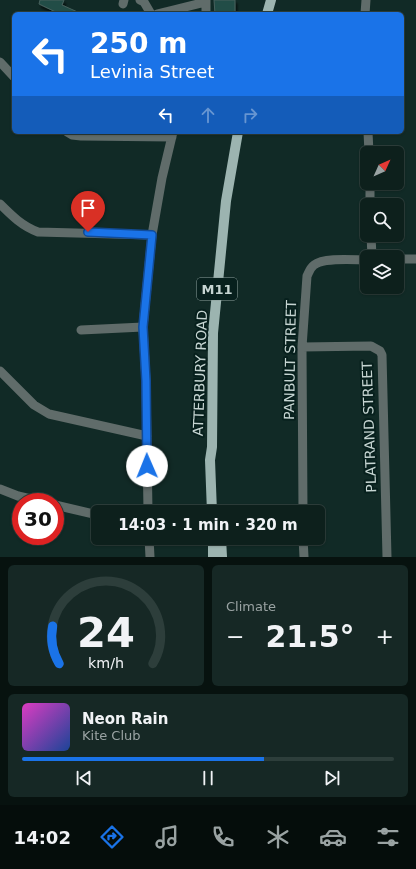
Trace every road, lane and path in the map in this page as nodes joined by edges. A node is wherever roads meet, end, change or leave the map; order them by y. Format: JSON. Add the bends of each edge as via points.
{"nodes":[{"id":1,"x":271,"y":0,"type":"edge"},
{"id":2,"x":366,"y":0,"type":"edge"},
{"id":3,"x":144,"y":1,"type":"edge"},
{"id":4,"x":206,"y":1,"type":"edge"},
{"id":5,"x":150,"y":12,"type":"edge"},
{"id":6,"x":165,"y":12,"type":"edge"},
{"id":7,"x":206,"y":12,"type":"edge"},
{"id":8,"x":268,"y":12,"type":"edge"},
{"id":9,"x":365,"y":12,"type":"edge"},
{"id":10,"x":0,"y":62,"type":"edge"},
{"id":11,"x":12,"y":75,"type":"edge"},
{"id":12,"x":70,"y":134,"type":"edge"},
{"id":13,"x":238,"y":134,"type":"edge"},
{"id":14,"x":368,"y":134,"type":"edge"},
{"id":15,"x":173,"y":135,"type":"edge"},
{"id":16,"x":369,"y":146,"type":"edge"},
{"id":17,"x":0,"y":204,"type":"edge"},
{"id":18,"x":152,"y":235,"type":"junction"},
{"id":19,"x":416,"y":258,"type":"edge"},
{"id":20,"x":404,"y":259,"type":"edge"},
{"id":21,"x":360,"y":260,"type":"edge"},
{"id":22,"x":143,"y":327,"type":"junction"},
{"id":23,"x":81,"y":330,"type":"dead end"},
{"id":24,"x":302,"y":347,"type":"junction"},
{"id":25,"x":0,"y":371,"type":"edge"},
{"id":26,"x":147,"y":436,"type":"junction"},
{"id":27,"x":212,"y":447,"type":"junction"},
{"id":28,"x":0,"y":489,"type":"edge"},
{"id":29,"x":12,"y":494,"type":"edge"},
{"id":30,"x":148,"y":505,"type":"edge"},
{"id":31,"x":212,"y":505,"type":"edge"},
{"id":32,"x":218,"y":505,"type":"edge"},
{"id":33,"x":303,"y":505,"type":"edge"},
{"id":34,"x":64,"y":507,"type":"edge"},
{"id":35,"x":91,"y":513,"type":"edge"},
{"id":36,"x":149,"y":545,"type":"edge"},
{"id":37,"x":213,"y":545,"type":"edge"},
{"id":38,"x":221,"y":545,"type":"edge"},
{"id":39,"x":303,"y":545,"type":"edge"},
{"id":40,"x":150,"y":557,"type":"edge"},
{"id":41,"x":213,"y":557,"type":"edge"},
{"id":42,"x":222,"y":557,"type":"edge"},
{"id":43,"x":304,"y":557,"type":"edge"},
{"id":44,"x":387,"y":557,"type":"edge"}],
"edges":[{"from":1,"to":8,"type":"main road"},
{"from":2,"to":9,"type":"street"},
{"from":3,"to":5,"type":"street"},
{"from":4,"to":6,"type":"street"},
{"from":4,"to":7,"type":"street"},
{"from":10,"to":11,"type":"street"},
{"from":12,"to":15,"type":"street"},
{"from":13,"to":27,"type":"main road","name":"ATTERBURY ROAD","number":"M11","via":[[226,201],[214,325]]},
{"from":14,"to":16,"type":"street"},
{"from":15,"to":18,"type":"street"},
{"from":17,"to":18,"type":"street","via":[[20,223],[38,232]]},
{"from":18,"to":22,"type":"street"},
{"from":19,"to":20,"type":"street"},
{"from":21,"to":24,"type":"street","name":"PANBULT STREET","via":[[329,260],[318,262],[310,269],[307,276]]},
{"from":22,"to":23,"type":"street"},
{"from":22,"to":26,"type":"street"},
{"from":24,"to":33,"type":"street","name":"PANBULT STREET"},
{"from":24,"to":44,"type":"street","name":"PLATRAND STREET","via":[[371,346],[382,355]]},
{"from":25,"to":26,"type":"street","via":[[34,405],[49,414]]},
{"from":26,"to":30,"type":"street"},
{"from":27,"to":31,"type":"main road","name":"ATTERBURY ROAD","number":"M11"},
{"from":27,"to":32,"type":"main road","name":"ATTERBURY ROAD","number":"M11"},
{"from":28,"to":29,"type":"street"},
{"from":34,"to":35,"type":"street"},
{"from":36,"to":40,"type":"street"},
{"from":37,"to":41,"type":"main road"},
{"from":38,"to":42,"type":"main road"},
{"from":39,"to":43,"type":"street"}]}
